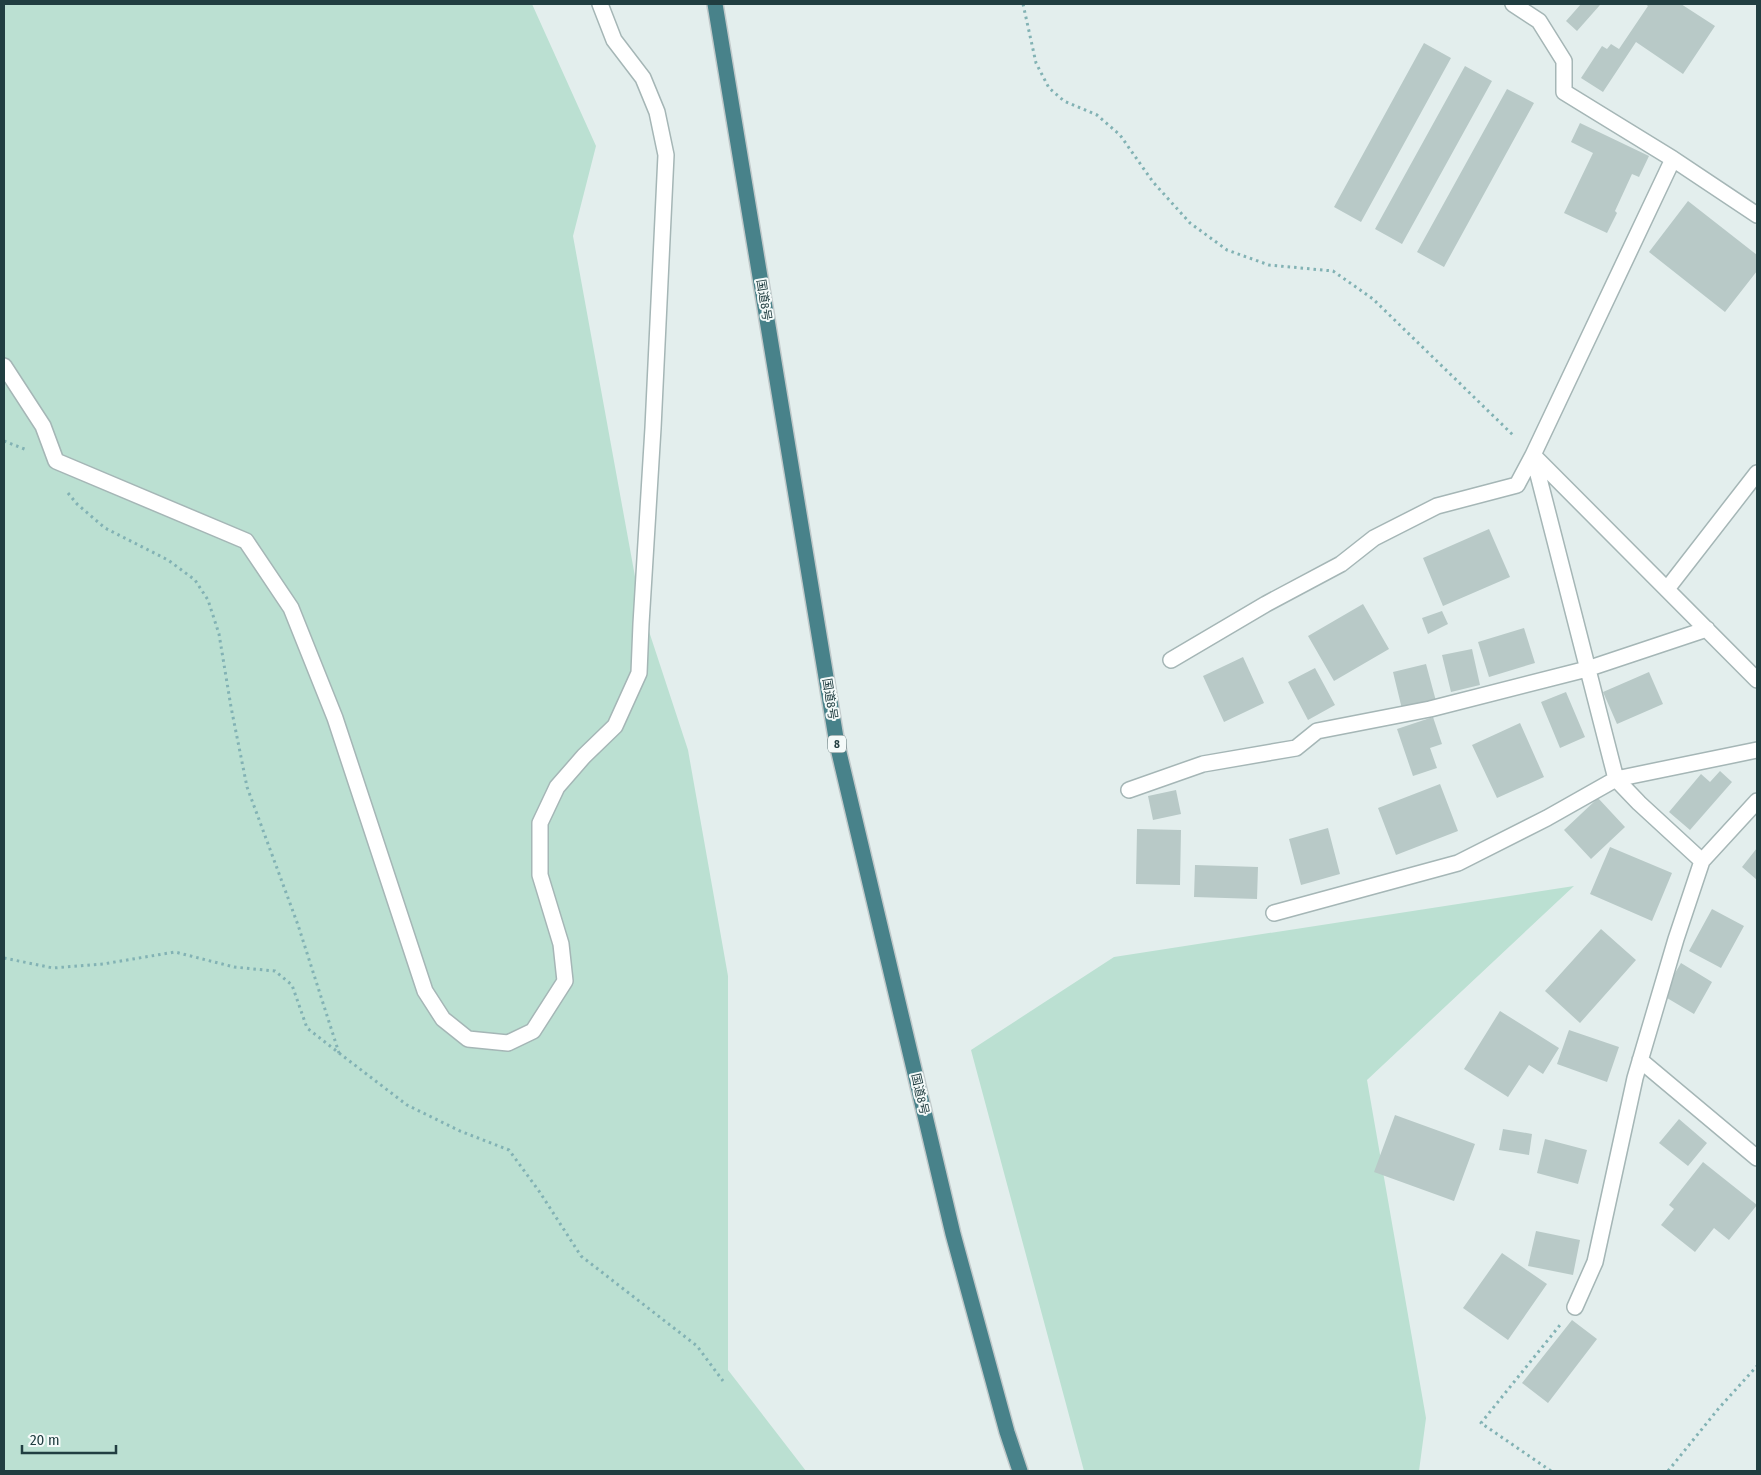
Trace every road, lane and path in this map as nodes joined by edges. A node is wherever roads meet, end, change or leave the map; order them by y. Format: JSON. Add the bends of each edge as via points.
{"nodes":[{"id":1,"x":600,"y":4,"type":"edge"},
{"id":2,"x":715,"y":4,"type":"edge"},
{"id":3,"x":1023,"y":4,"type":"edge"},
{"id":4,"x":1513,"y":4,"type":"edge"},
{"id":5,"x":1673,"y":159,"type":"junction"},
{"id":6,"x":1757,"y":215,"type":"edge"},
{"id":7,"x":4,"y":366,"type":"edge"},
{"id":8,"x":1533,"y":455,"type":"junction"},
{"id":9,"x":56,"y":461,"type":"junction"},
{"id":10,"x":1757,"y":473,"type":"edge"},
{"id":11,"x":1667,"y":589,"type":"junction"},
{"id":12,"x":1707,"y":629,"type":"junction"},
{"id":13,"x":1171,"y":660,"type":"dead end"},
{"id":14,"x":1587,"y":669,"type":"junction"},
{"id":15,"x":1757,"y":680,"type":"edge"},
{"id":16,"x":1757,"y":750,"type":"edge"},
{"id":17,"x":1616,"y":779,"type":"junction"},
{"id":18,"x":1129,"y":790,"type":"dead end"},
{"id":19,"x":1757,"y":801,"type":"edge"},
{"id":20,"x":1702,"y":861,"type":"junction"},
{"id":21,"x":1274,"y":913,"type":"dead end"},
{"id":22,"x":4,"y":958,"type":"edge"},
{"id":23,"x":339,"y":1053,"type":"junction"},
{"id":24,"x":1640,"y":1060,"type":"junction"},
{"id":25,"x":1757,"y":1158,"type":"edge"},
{"id":26,"x":1575,"y":1307,"type":"joint"},
{"id":27,"x":1757,"y":1366,"type":"edge"},
{"id":28,"x":723,"y":1381,"type":"dead end"},
{"id":29,"x":1020,"y":1471,"type":"edge"},
{"id":30,"x":1551,"y":1471,"type":"edge"},
{"id":31,"x":1668,"y":1471,"type":"edge"}],
"edges":[{"from":1,"to":9,"type":"street","via":[[614,40],[643,78],[658,112],[666,154],[640,673],[615,726],[557,787],[540,823],[540,875],[561,944],[565,981],[533,1031],[508,1043],[468,1039],[443,1019],[425,991],[332,709],[291,608],[246,541]]},
{"from":2,"to":29,"type":"highway","name":"国道8号","number":"8","via":[[837,744],[953,1234]]},
{"from":3,"to":8,"type":"path","via":[[1036,63],[1049,88],[1064,101],[1097,115],[1120,135],[1153,182],[1190,223],[1227,250],[1269,265],[1333,270],[1373,299]]},
{"from":4,"to":5,"type":"street","via":[[1539,21],[1564,62],[1564,92]]},
{"from":5,"to":6,"type":"street"},
{"from":5,"to":8,"type":"street"},
{"from":7,"to":9,"type":"street","via":[[43,426]]},
{"from":8,"to":11,"type":"street"},
{"from":8,"to":13,"type":"street","via":[[1517,485],[1438,506],[1374,538],[1341,564]]},
{"from":8,"to":14,"type":"street"},
{"from":9,"to":23,"type":"path","via":[[56,479],[77,504],[105,528],[168,560],[195,580],[208,600],[219,634],[247,787],[298,926]]},
{"from":10,"to":11,"type":"street"},
{"from":11,"to":12,"type":"street"},
{"from":12,"to":14,"type":"street"},
{"from":12,"to":15,"type":"street"},
{"from":14,"to":17,"type":"street"},
{"from":14,"to":18,"type":"street","via":[[1430,709],[1317,731],[1296,748],[1203,764]]},
{"from":16,"to":17,"type":"street"},
{"from":17,"to":20,"type":"street"},
{"from":17,"to":21,"type":"street","via":[[1458,863]]},
{"from":19,"to":20,"type":"street"},
{"from":20,"to":24,"type":"street"},
{"from":22,"to":23,"type":"path","via":[[53,968],[103,964],[175,952],[234,967],[275,970],[292,986],[307,1028]]},
{"from":23,"to":28,"type":"path","via":[[407,1105],[508,1150],[539,1190],[581,1256],[697,1346]]},
{"from":24,"to":25,"type":"street"},
{"from":24,"to":26,"type":"street","via":[[1595,1262]]},
{"from":26,"to":30,"type":"path","via":[[1481,1422]]},
{"from":27,"to":31,"type":"path"}]}
